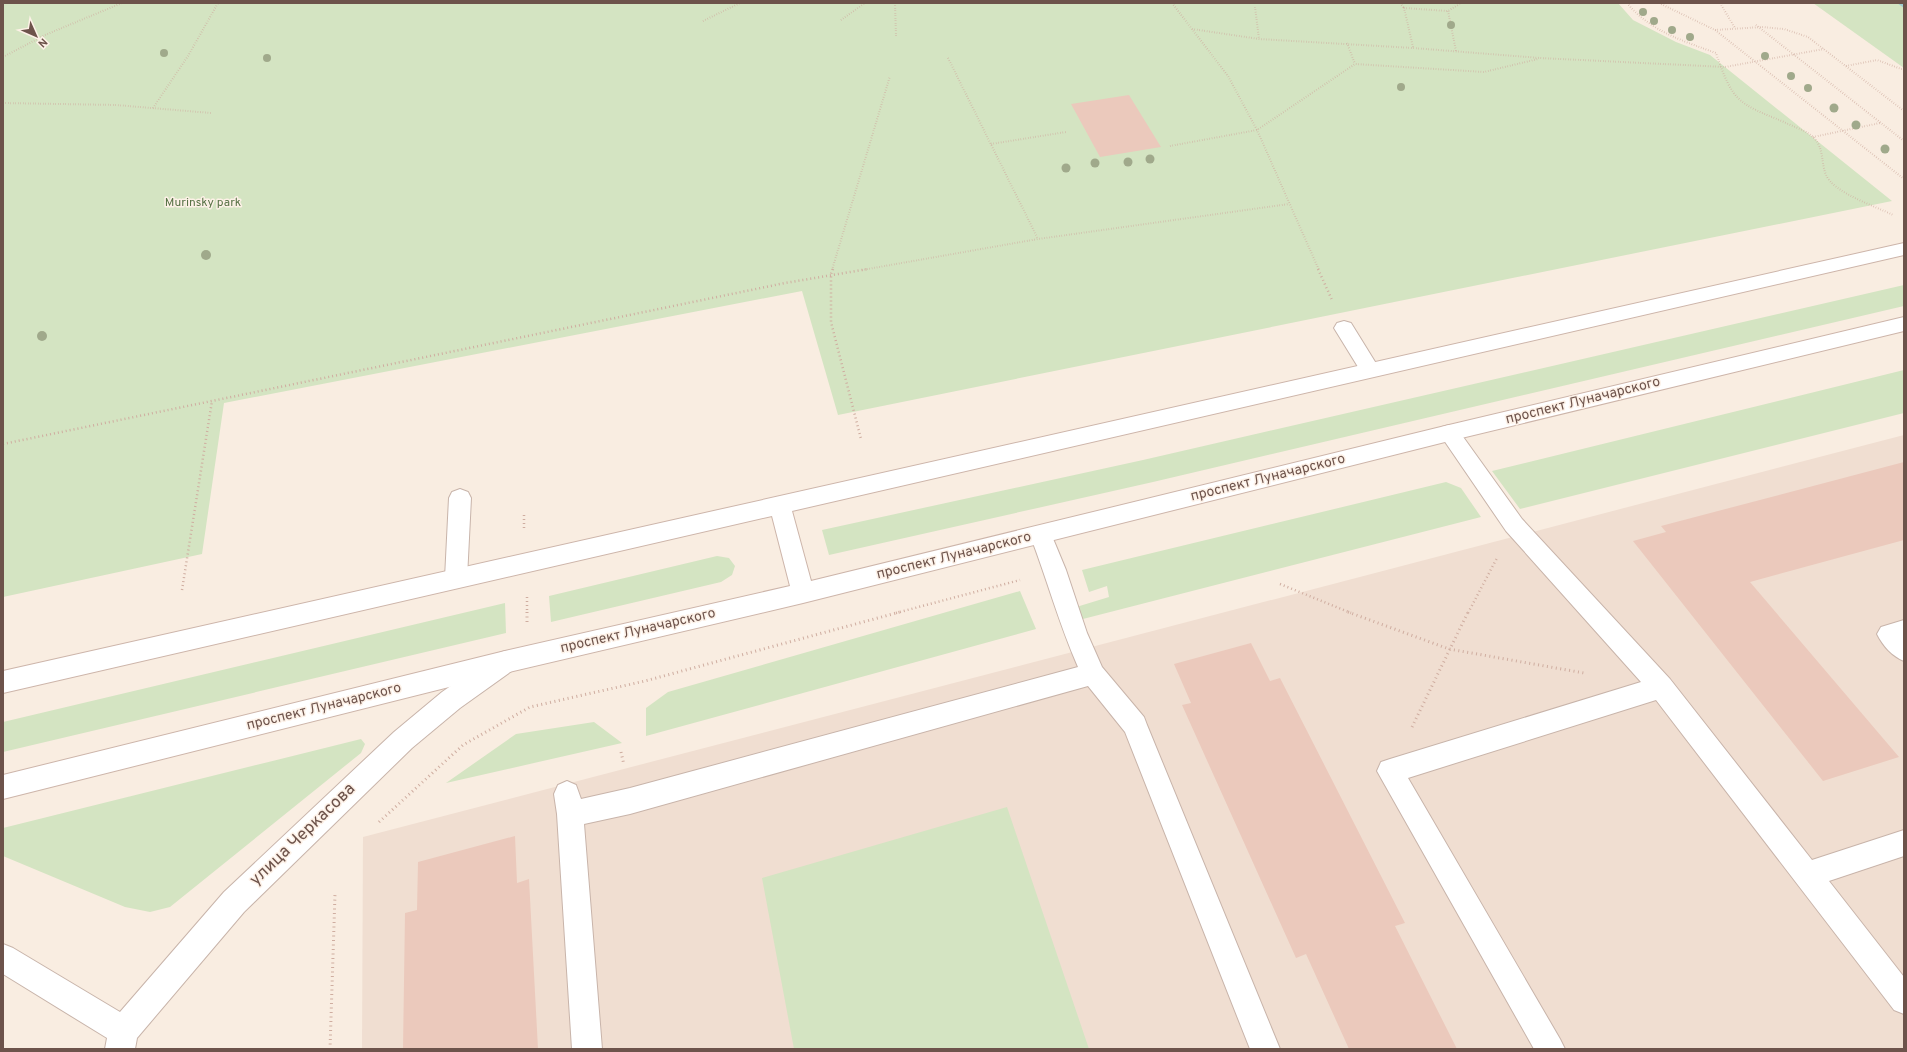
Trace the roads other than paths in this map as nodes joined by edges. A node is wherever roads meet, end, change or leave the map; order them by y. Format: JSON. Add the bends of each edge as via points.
{"nodes":[{"id":1,"x":1904,"y":249,"type":"edge"},
{"id":2,"x":1904,"y":324,"type":"edge"},
{"id":3,"x":1344,"y":328,"type":"road end"},
{"id":4,"x":1370,"y":370,"type":"junction"},
{"id":5,"x":1449,"y":433,"type":"junction"},
{"id":6,"x":460,"y":498,"type":"dead end"},
{"id":7,"x":780,"y":506,"type":"junction"},
{"id":8,"x":1041,"y":535,"type":"junction"},
{"id":9,"x":456,"y":578,"type":"junction"},
{"id":10,"x":803,"y":593,"type":"junction"},
{"id":11,"x":1904,"y":630,"type":"edge"},
{"id":12,"x":1904,"y":650,"type":"edge"},
{"id":13,"x":505,"y":662,"type":"junction"},
{"id":14,"x":1093,"y":674,"type":"junction"},
{"id":15,"x":3,"y":682,"type":"edge"},
{"id":16,"x":1661,"y":687,"type":"junction"},
{"id":17,"x":3,"y":787,"type":"edge"},
{"id":18,"x":1904,"y":843,"type":"edge"},
{"id":19,"x":1807,"y":875,"type":"junction"},
{"id":20,"x":3,"y":958,"type":"edge"},
{"id":21,"x":1904,"y":1000,"type":"edge"},
{"id":22,"x":121,"y":1040,"type":"edge"},
{"id":23,"x":587,"y":1049,"type":"edge"},
{"id":24,"x":1265,"y":1049,"type":"edge"},
{"id":25,"x":1550,"y":1049,"type":"edge"}],
"edges":[{"from":1,"to":4,"type":"main road"},
{"from":2,"to":5,"type":"main road","name":"проспект Луначарского"},
{"from":3,"to":4,"type":"main road"},
{"from":4,"to":7,"type":"main road"},
{"from":5,"to":8,"type":"main road","name":"проспект Луначарского"},
{"from":5,"to":16,"type":"main road","via":[[1514,525]]},
{"from":6,"to":9,"type":"main road"},
{"from":7,"to":9,"type":"main road"},
{"from":7,"to":10,"type":"main road"},
{"from":8,"to":10,"type":"main road","name":"проспект Луначарского"},
{"from":8,"to":14,"type":"main road","via":[[1075,633]]},
{"from":9,"to":15,"type":"main road"},
{"from":10,"to":13,"type":"main road","name":"проспект Луначарского"},
{"from":11,"to":12,"type":"main road","via":[[1889,634]]},
{"from":13,"to":17,"type":"main road","name":"проспект Луначарского"},
{"from":13,"to":22,"type":"main road","name":"улица Черкасова","via":[[451,700],[403,740],[240,896]]},
{"from":14,"to":23,"type":"main road","via":[[630,801],[569,804]]},
{"from":14,"to":24,"type":"main road","via":[[1134,725]]},
{"from":16,"to":19,"type":"main road"},
{"from":16,"to":25,"type":"main road","via":[[1390,771]]},
{"from":18,"to":19,"type":"main road"},
{"from":19,"to":21,"type":"main road"},
{"from":20,"to":22,"type":"main road","name":"улица Черкасова"}]}
